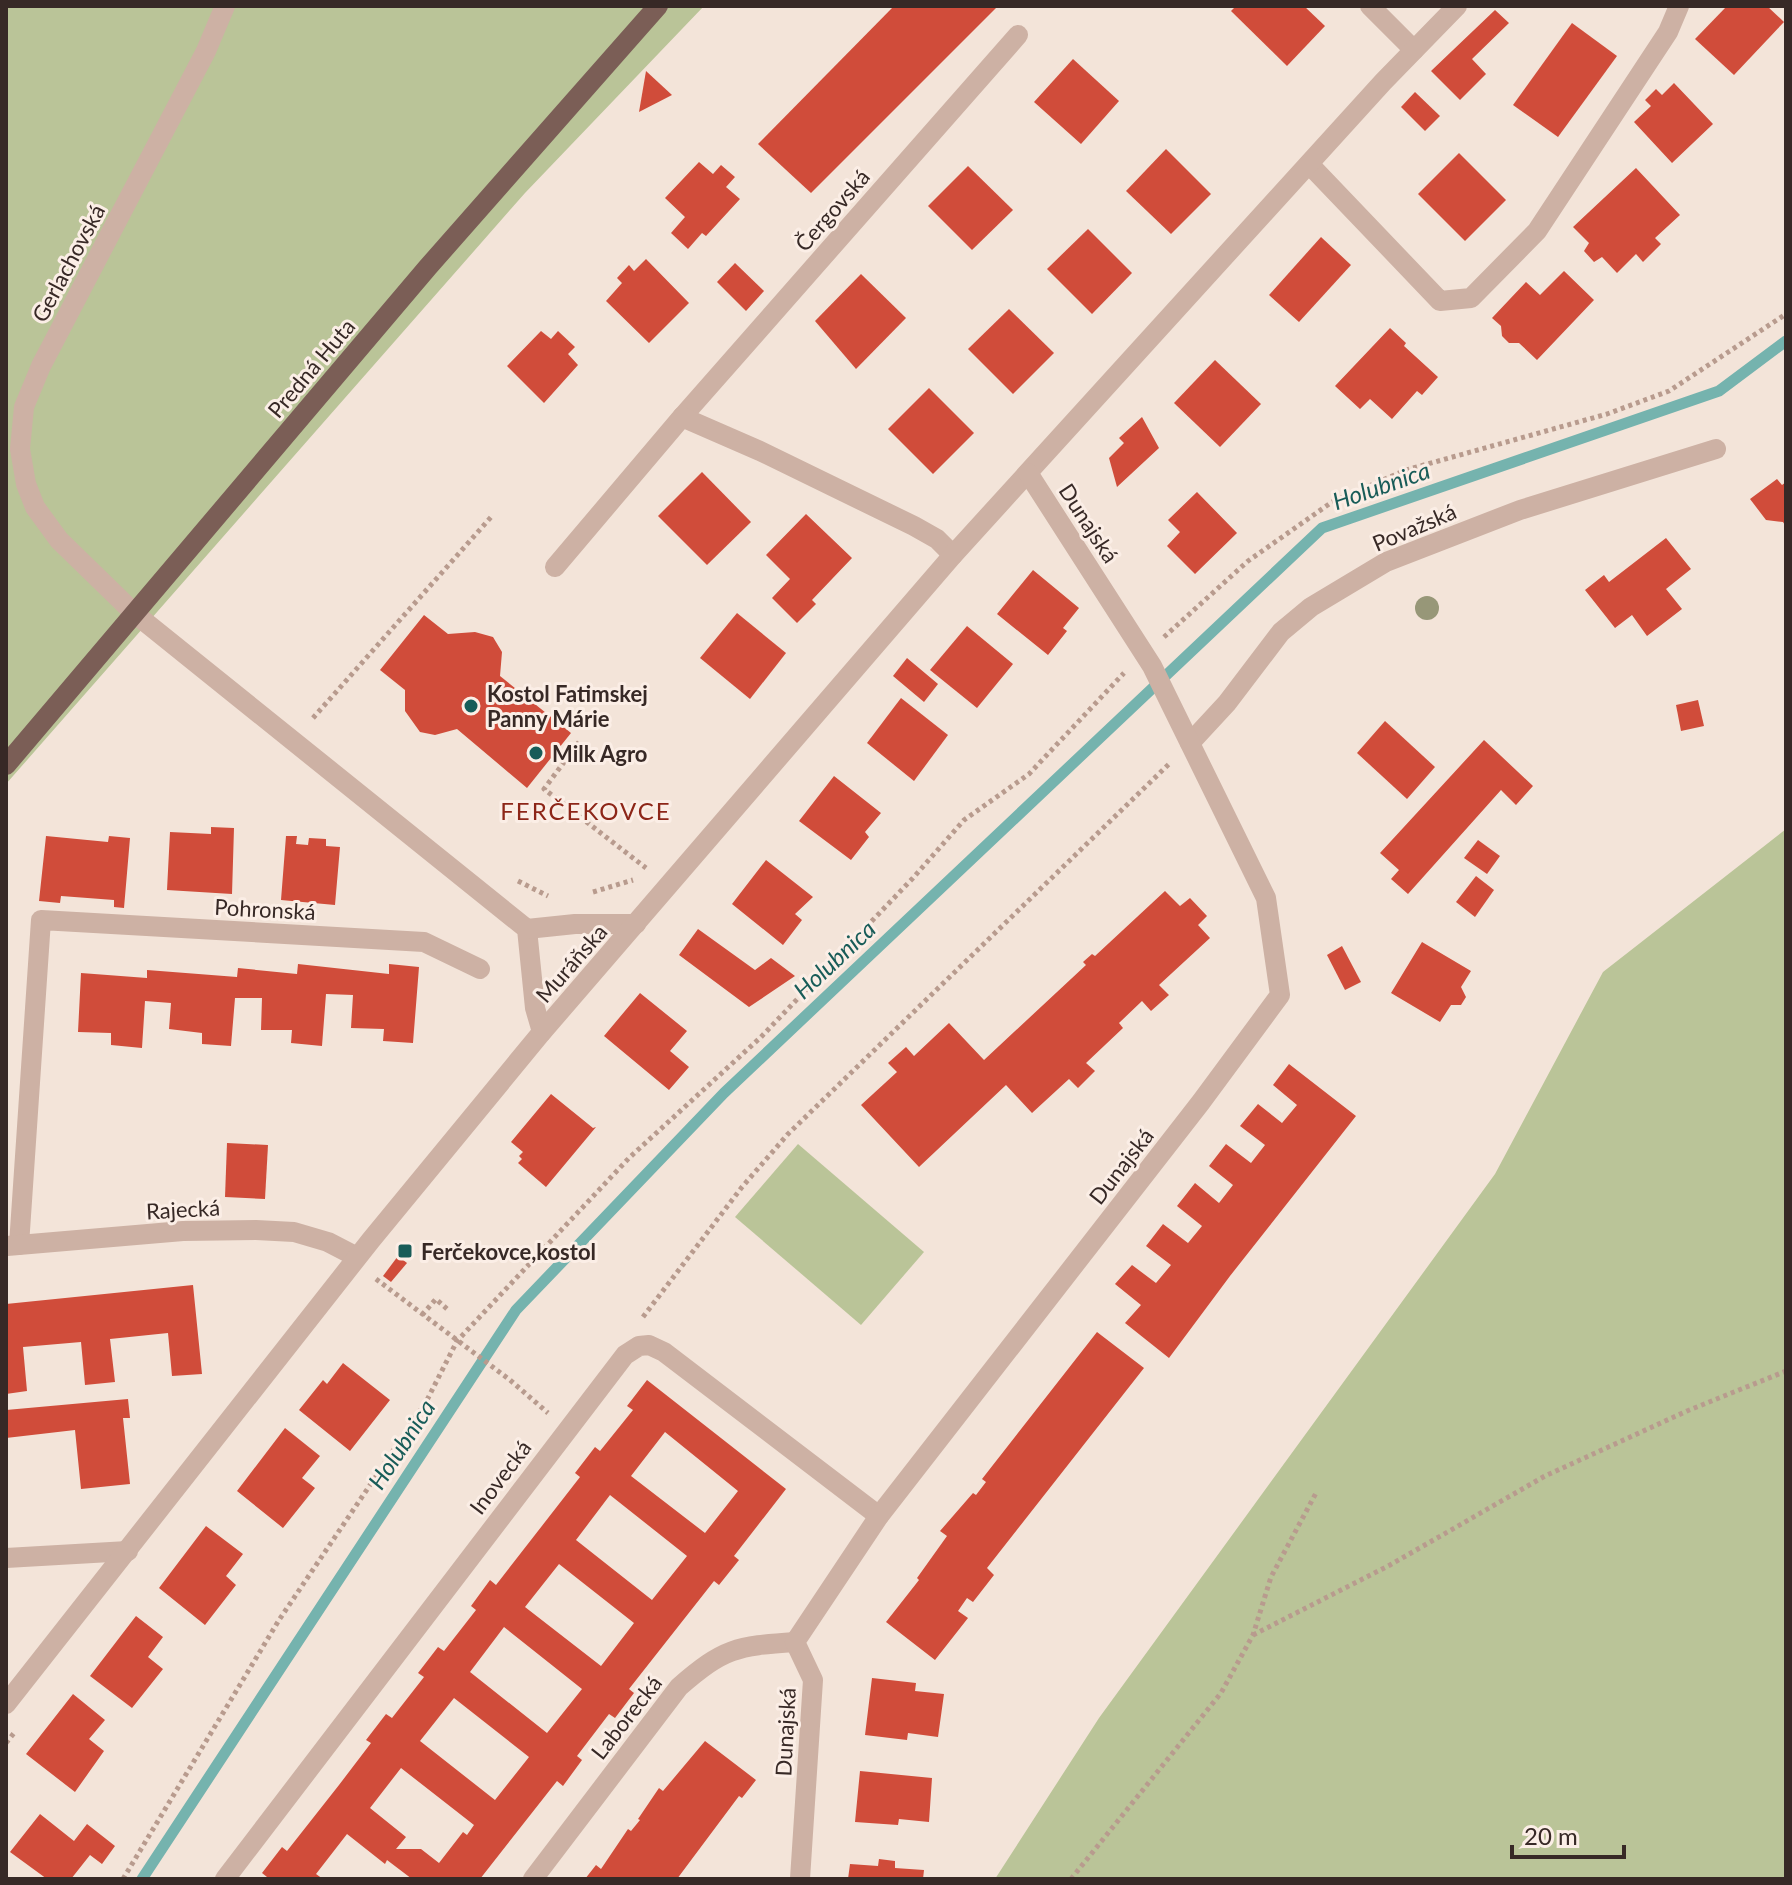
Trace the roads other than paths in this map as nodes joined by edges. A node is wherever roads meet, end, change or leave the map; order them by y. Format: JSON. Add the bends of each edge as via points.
{"nodes":[{"id":1,"x":225,"y":6,"type":"edge"},
{"id":2,"x":658,"y":6,"type":"edge"},
{"id":3,"x":1370,"y":6,"type":"edge"},
{"id":4,"x":1457,"y":6,"type":"edge"},
{"id":5,"x":1679,"y":6,"type":"edge"},
{"id":6,"x":1018,"y":35,"type":"dead end"},
{"id":7,"x":1414,"y":50,"type":"junction"},
{"id":8,"x":1309,"y":164,"type":"junction"},
{"id":9,"x":682,"y":417,"type":"junction"},
{"id":10,"x":1716,"y":449,"type":"dead end"},
{"id":11,"x":1028,"y":473,"type":"junction"},
{"id":12,"x":953,"y":555,"type":"junction"},
{"id":13,"x":555,"y":567,"type":"dead end"},
{"id":14,"x":134,"y":613,"type":"junction"},
{"id":15,"x":1190,"y":743,"type":"junction"},
{"id":16,"x":6,"y":765,"type":"edge"},
{"id":17,"x":636,"y":924,"type":"junction"},
{"id":18,"x":524,"y":926,"type":"junction"},
{"id":19,"x":480,"y":969,"type":"dead end"},
{"id":20,"x":542,"y":1032,"type":"junction"},
{"id":21,"x":12,"y":1246,"type":"edge"},
{"id":22,"x":357,"y":1257,"type":"junction"},
{"id":23,"x":879,"y":1516,"type":"junction"},
{"id":24,"x":128,"y":1551,"type":"junction"},
{"id":25,"x":6,"y":1558,"type":"edge"},
{"id":26,"x":795,"y":1642,"type":"junction"},
{"id":27,"x":6,"y":1704,"type":"edge"},
{"id":28,"x":225,"y":1879,"type":"edge"},
{"id":29,"x":533,"y":1879,"type":"edge"},
{"id":30,"x":800,"y":1879,"type":"edge"}],
"edges":[{"from":1,"to":14,"type":"street","name":"Gerlachovská","via":[[24,407],[20,449],[35,507],[59,540]]},
{"from":2,"to":14,"type":"main road","name":"Predná Huta"},
{"from":3,"to":7,"type":"street"},
{"from":4,"to":7,"type":"street","name":"Muráňska"},
{"from":5,"to":8,"type":"street","via":[[1668,32],[1537,231],[1471,298],[1440,301]]},
{"from":6,"to":9,"type":"street","name":"Čergovská"},
{"from":7,"to":8,"type":"street","name":"Muráňska"},
{"from":8,"to":11,"type":"street","name":"Muráňska"},
{"from":9,"to":12,"type":"street","via":[[914,526]]},
{"from":9,"to":13,"type":"street","name":"Čergovská"},
{"from":10,"to":15,"type":"street","name":"Považská","via":[[1520,510],[1386,562],[1311,607],[1281,632]]},
{"from":11,"to":12,"type":"street","name":"Muráňska"},
{"from":11,"to":15,"type":"street","name":"Dunajská","via":[[1147,659]]},
{"from":12,"to":17,"type":"street","name":"Muráňska"},
{"from":14,"to":16,"type":"main road","name":"Predná Huta"},
{"from":14,"to":18,"type":"street","name":"Gerlachovská"},
{"from":15,"to":23,"type":"street","name":"Dunajská","via":[[1266,898],[1280,995]]},
{"from":17,"to":18,"type":"street"},
{"from":17,"to":20,"type":"street","name":"Muráňska"},
{"from":18,"to":20,"type":"street"},
{"from":19,"to":21,"type":"street","name":"Pohronská","via":[[424,942],[41,920]]},
{"from":20,"to":22,"type":"street","name":"Muráňska"},
{"from":21,"to":22,"type":"street","name":"Rajecká","via":[[256,1230],[305,1235]]},
{"from":22,"to":24,"type":"street","name":"Muráňska"},
{"from":23,"to":26,"type":"street","name":"Dunajská"},
{"from":23,"to":28,"type":"street","name":"Inovecká","via":[[664,1352],[639,1346],[625,1355],[566,1429]]},
{"from":24,"to":25,"type":"street"},
{"from":24,"to":27,"type":"street","name":"Muráňska"},
{"from":26,"to":29,"type":"street","name":"Laborecká","via":[[746,1645],[709,1661],[679,1687]]},
{"from":26,"to":30,"type":"street","name":"Dunajská","via":[[813,1680]]}]}
